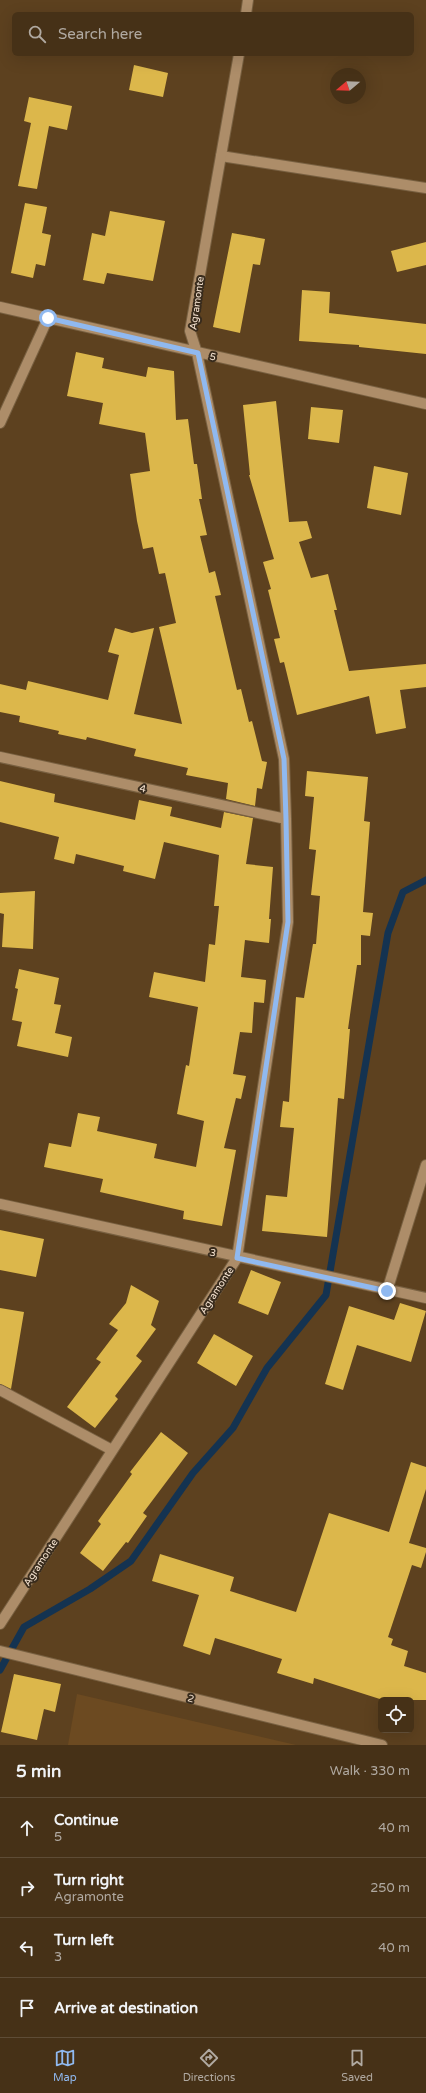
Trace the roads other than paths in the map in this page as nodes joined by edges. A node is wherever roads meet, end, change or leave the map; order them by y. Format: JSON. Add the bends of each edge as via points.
{"nodes":[{"id":1,"x":248,"y":0,"type":"edge"},
{"id":2,"x":246,"y":12,"type":"edge"},
{"id":3,"x":239,"y":56,"type":"edge"},
{"id":4,"x":221,"y":156,"type":"junction"},
{"id":5,"x":426,"y":188,"type":"edge"},
{"id":6,"x":0,"y":307,"type":"edge"},
{"id":7,"x":48,"y":318,"type":"junction"},
{"id":8,"x":198,"y":353,"type":"junction"},
{"id":9,"x":426,"y":404,"type":"edge"},
{"id":10,"x":0,"y":423,"type":"edge"},
{"id":11,"x":0,"y":757,"type":"edge"},
{"id":12,"x":286,"y":819,"type":"junction"},
{"id":13,"x":426,"y":1165,"type":"edge"},
{"id":14,"x":0,"y":1204,"type":"edge"},
{"id":15,"x":237,"y":1258,"type":"junction"},
{"id":16,"x":387,"y":1291,"type":"junction"},
{"id":17,"x":426,"y":1298,"type":"edge"},
{"id":18,"x":0,"y":1390,"type":"edge"},
{"id":19,"x":112,"y":1450,"type":"junction"},
{"id":20,"x":0,"y":1624,"type":"edge"},
{"id":21,"x":0,"y":1651,"type":"edge"},
{"id":22,"x":382,"y":1745,"type":"edge"}],
"edges":[{"from":1,"to":2,"type":"street"},
{"from":3,"to":4,"type":"street","name":"Agramonte"},
{"from":4,"to":5,"type":"street"},
{"from":4,"to":8,"type":"street","name":"Agramonte","via":[[190,331]]},
{"from":6,"to":7,"type":"street","name":"5"},
{"from":7,"to":8,"type":"street","name":"5"},
{"from":7,"to":10,"type":"street"},
{"from":8,"to":9,"type":"street","name":"5"},
{"from":8,"to":12,"type":"street","name":"Agramonte","via":[[284,759]]},
{"from":11,"to":12,"type":"street","name":"4"},
{"from":12,"to":15,"type":"street","name":"Agramonte","via":[[288,922]]},
{"from":13,"to":16,"type":"street"},
{"from":14,"to":15,"type":"street","name":"3"},
{"from":15,"to":16,"type":"street","name":"3"},
{"from":15,"to":19,"type":"street","name":"Agramonte"},
{"from":16,"to":17,"type":"street","name":"3"},
{"from":18,"to":19,"type":"street"},
{"from":19,"to":20,"type":"street","name":"Agramonte"},
{"from":21,"to":22,"type":"street","name":"2"}]}
